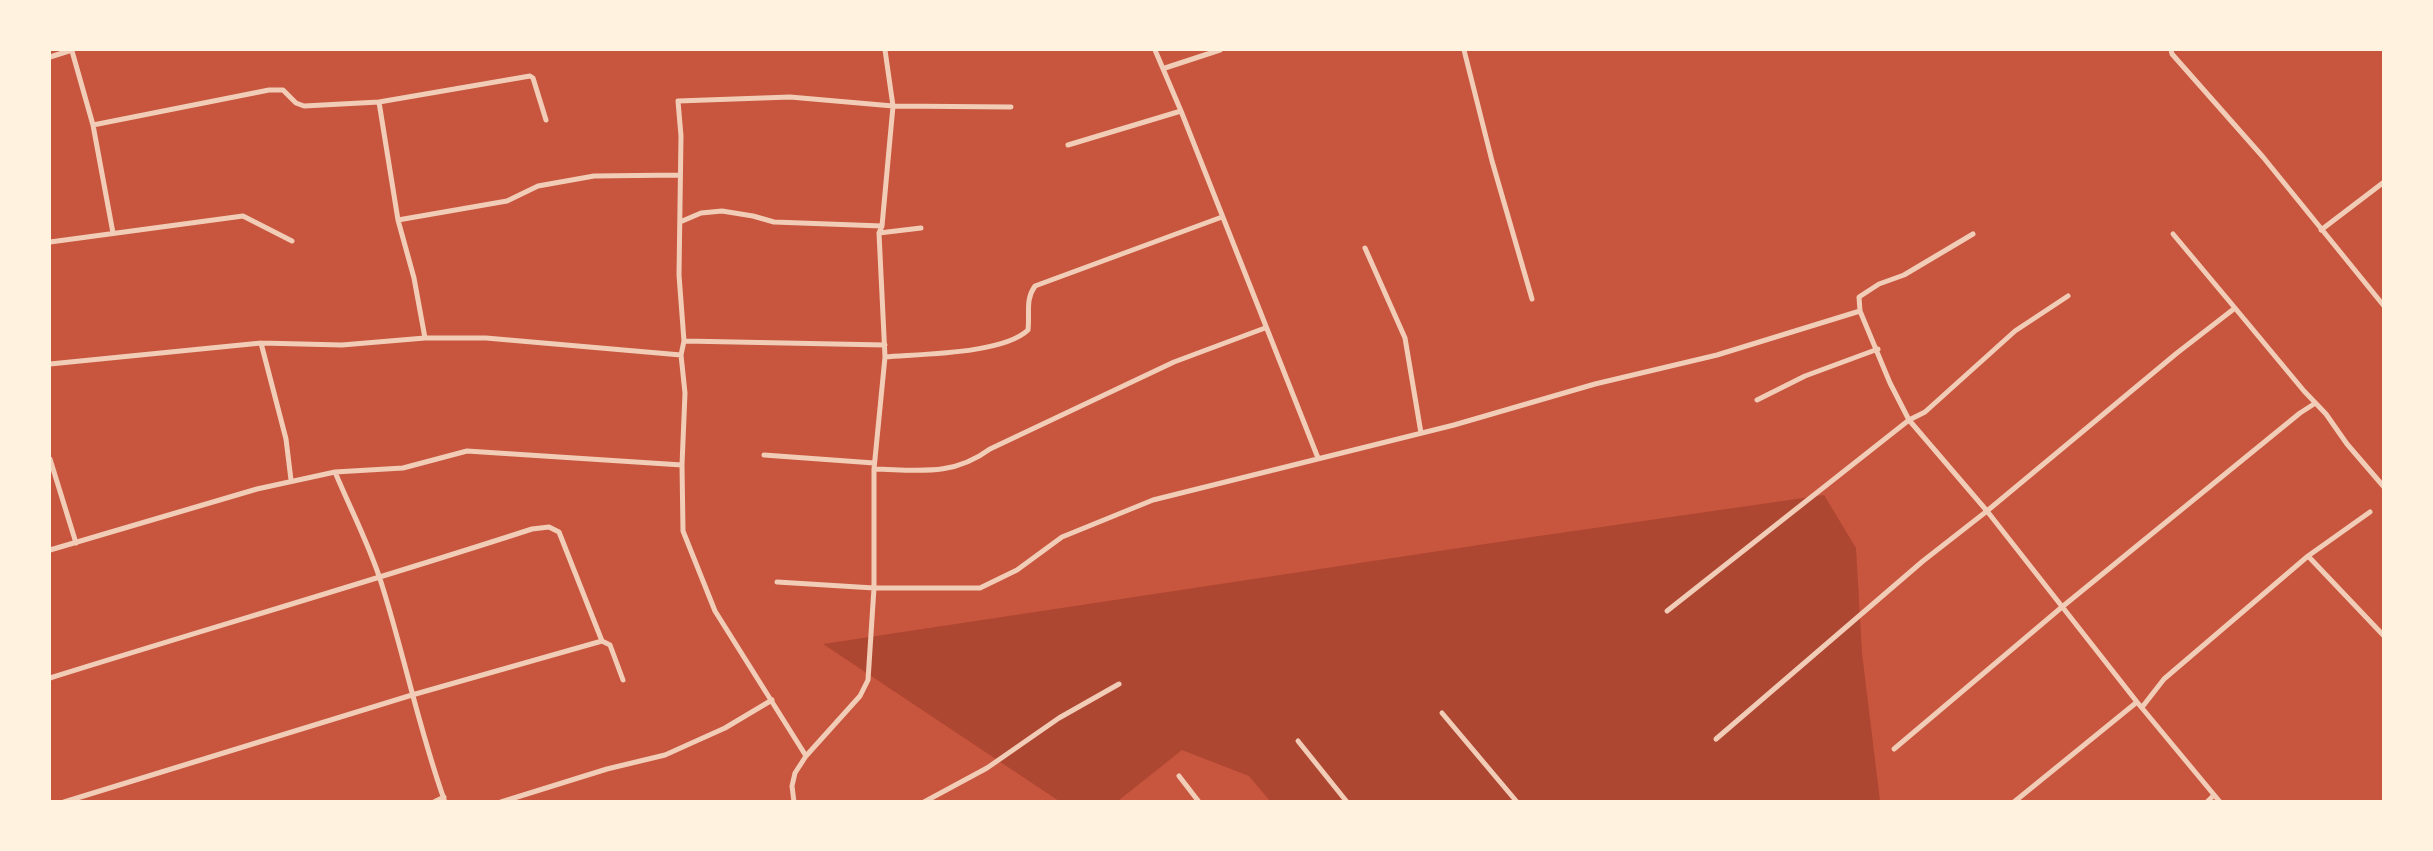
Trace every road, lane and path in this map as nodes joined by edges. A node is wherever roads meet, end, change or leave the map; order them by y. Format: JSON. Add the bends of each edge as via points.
{"nodes":[{"id":1,"x":72,"y":50,"type":"edge"},
{"id":2,"x":885,"y":50,"type":"edge"},
{"id":3,"x":1155,"y":50,"type":"edge"},
{"id":4,"x":1220,"y":50,"type":"edge"},
{"id":5,"x":1464,"y":50,"type":"edge"},
{"id":6,"x":2171,"y":50,"type":"edge"},
{"id":7,"x":50,"y":57,"type":"edge"},
{"id":8,"x":1165,"y":68,"type":"junction"},
{"id":9,"x":379,"y":102,"type":"junction"},
{"id":10,"x":893,"y":106,"type":"junction"},
{"id":11,"x":1011,"y":107,"type":"dead end"},
{"id":12,"x":1181,"y":111,"type":"junction"},
{"id":13,"x":546,"y":120,"type":"dead end"},
{"id":14,"x":93,"y":125,"type":"junction"},
{"id":15,"x":1068,"y":145,"type":"dead end"},
{"id":16,"x":680,"y":175,"type":"junction"},
{"id":17,"x":2384,"y":182,"type":"edge"},
{"id":18,"x":1221,"y":217,"type":"junction"},
{"id":19,"x":398,"y":220,"type":"junction"},
{"id":20,"x":680,"y":222,"type":"junction"},
{"id":21,"x":882,"y":226,"type":"junction"},
{"id":22,"x":921,"y":228,"type":"dead end"},
{"id":23,"x":2321,"y":230,"type":"junction"},
{"id":24,"x":113,"y":233,"type":"junction"},
{"id":25,"x":879,"y":233,"type":"junction"},
{"id":26,"x":1973,"y":234,"type":"dead end"},
{"id":27,"x":2173,"y":234,"type":"dead end"},
{"id":28,"x":292,"y":241,"type":"dead end"},
{"id":29,"x":50,"y":242,"type":"edge"},
{"id":30,"x":1365,"y":248,"type":"dead end"},
{"id":31,"x":2068,"y":296,"type":"dead end"},
{"id":32,"x":1532,"y":299,"type":"dead end"},
{"id":33,"x":2384,"y":306,"type":"edge"},
{"id":34,"x":2235,"y":308,"type":"junction"},
{"id":35,"x":1860,"y":311,"type":"junction"},
{"id":36,"x":1265,"y":328,"type":"junction"},
{"id":37,"x":425,"y":338,"type":"junction"},
{"id":38,"x":684,"y":341,"type":"junction"},
{"id":39,"x":261,"y":343,"type":"junction"},
{"id":40,"x":885,"y":345,"type":"junction"},
{"id":41,"x":1878,"y":349,"type":"junction"},
{"id":42,"x":681,"y":355,"type":"junction"},
{"id":43,"x":885,"y":357,"type":"junction"},
{"id":44,"x":50,"y":364,"type":"edge"},
{"id":45,"x":1757,"y":400,"type":"dead end"},
{"id":46,"x":2314,"y":404,"type":"junction"},
{"id":47,"x":1909,"y":420,"type":"junction"},
{"id":48,"x":1421,"y":433,"type":"junction"},
{"id":49,"x":764,"y":455,"type":"dead end"},
{"id":50,"x":1318,"y":458,"type":"junction"},
{"id":51,"x":50,"y":459,"type":"edge"},
{"id":52,"x":682,"y":465,"type":"junction"},
{"id":53,"x":874,"y":466,"type":"junction"},
{"id":54,"x":335,"y":472,"type":"junction"},
{"id":55,"x":291,"y":480,"type":"junction"},
{"id":56,"x":2384,"y":487,"type":"edge"},
{"id":57,"x":1987,"y":511,"type":"junction"},
{"id":58,"x":2370,"y":512,"type":"dead end"},
{"id":59,"x":76,"y":543,"type":"junction"},
{"id":60,"x":50,"y":550,"type":"edge"},
{"id":61,"x":2308,"y":556,"type":"junction"},
{"id":62,"x":380,"y":579,"type":"junction"},
{"id":63,"x":777,"y":582,"type":"dead end"},
{"id":64,"x":874,"y":588,"type":"junction"},
{"id":65,"x":2062,"y":607,"type":"junction"},
{"id":66,"x":1667,"y":611,"type":"dead end"},
{"id":67,"x":2384,"y":636,"type":"edge"},
{"id":68,"x":602,"y":641,"type":"junction"},
{"id":69,"x":50,"y":678,"type":"edge"},
{"id":70,"x":622,"y":680,"type":"dead end"},
{"id":71,"x":1119,"y":684,"type":"dead end"},
{"id":72,"x":412,"y":695,"type":"junction"},
{"id":73,"x":772,"y":700,"type":"junction"},
{"id":74,"x":2140,"y":704,"type":"junction"},
{"id":75,"x":1442,"y":713,"type":"dead end"},
{"id":76,"x":1716,"y":739,"type":"dead end"},
{"id":77,"x":1298,"y":741,"type":"dead end"},
{"id":78,"x":1894,"y":749,"type":"dead end"},
{"id":79,"x":806,"y":756,"type":"junction"},
{"id":80,"x":1179,"y":776,"type":"dead end"},
{"id":81,"x":2214,"y":795,"type":"junction"},
{"id":82,"x":444,"y":799,"type":"edge"},
{"id":83,"x":64,"y":801,"type":"edge"},
{"id":84,"x":434,"y":801,"type":"edge"},
{"id":85,"x":501,"y":801,"type":"edge"},
{"id":86,"x":794,"y":801,"type":"edge"},
{"id":87,"x":924,"y":801,"type":"edge"},
{"id":88,"x":1199,"y":801,"type":"edge"},
{"id":89,"x":1347,"y":801,"type":"edge"},
{"id":90,"x":1516,"y":801,"type":"edge"},
{"id":91,"x":2014,"y":801,"type":"edge"},
{"id":92,"x":2206,"y":801,"type":"edge"},
{"id":93,"x":2220,"y":801,"type":"edge"}],
"edges":[{"from":1,"to":7,"type":"street"},
{"from":1,"to":14,"type":"street"},
{"from":2,"to":10,"type":"street"},
{"from":3,"to":8,"type":"street"},
{"from":4,"to":8,"type":"street"},
{"from":5,"to":32,"type":"street"},
{"from":6,"to":23,"type":"street"},
{"from":8,"to":12,"type":"street"},
{"from":9,"to":13,"type":"street","via":[[530,76]]},
{"from":9,"to":14,"type":"street","via":[[304,106],[284,90],[269,90]]},
{"from":9,"to":19,"type":"street"},
{"from":10,"to":11,"type":"street"},
{"from":10,"to":16,"type":"street","via":[[790,97],[678,101]]},
{"from":10,"to":21,"type":"street"},
{"from":12,"to":15,"type":"street"},
{"from":12,"to":18,"type":"street"},
{"from":14,"to":24,"type":"street"},
{"from":16,"to":19,"type":"street","via":[[594,176],[538,186],[507,201]]},
{"from":16,"to":20,"type":"street"},
{"from":17,"to":23,"type":"street"},
{"from":18,"to":36,"type":"street"},
{"from":18,"to":43,"type":"street","via":[[1035,286],[1028,303],[1028,330],[1021,337],[965,351]]},
{"from":19,"to":37,"type":"street"},
{"from":20,"to":21,"type":"street","via":[[701,213],[722,211],[774,222]]},
{"from":20,"to":38,"type":"street"},
{"from":21,"to":25,"type":"street"},
{"from":22,"to":25,"type":"street"},
{"from":23,"to":33,"type":"street"},
{"from":24,"to":28,"type":"street","via":[[243,216]]},
{"from":24,"to":29,"type":"street"},
{"from":25,"to":40,"type":"street"},
{"from":26,"to":35,"type":"street","via":[[1859,297]]},
{"from":27,"to":34,"type":"street"},
{"from":30,"to":48,"type":"street","via":[[1406,338]]},
{"from":31,"to":47,"type":"street","via":[[2015,331],[1925,412]]},
{"from":34,"to":46,"type":"street"},
{"from":34,"to":57,"type":"street"},
{"from":35,"to":41,"type":"street"},
{"from":35,"to":48,"type":"street","via":[[1717,355],[1595,384]]},
{"from":36,"to":50,"type":"street"},
{"from":36,"to":53,"type":"street","via":[[1174,363],[990,449],[974,461],[946,470]]},
{"from":37,"to":39,"type":"street","via":[[342,345]]},
{"from":37,"to":42,"type":"street","via":[[486,338]]},
{"from":38,"to":40,"type":"street"},
{"from":38,"to":42,"type":"street"},
{"from":39,"to":44,"type":"street"},
{"from":39,"to":55,"type":"street","via":[[286,439]]},
{"from":40,"to":43,"type":"street"},
{"from":41,"to":45,"type":"street","via":[[1805,376]]},
{"from":41,"to":47,"type":"street"},
{"from":42,"to":52,"type":"street","via":[[685,393]]},
{"from":43,"to":53,"type":"street"},
{"from":46,"to":56,"type":"street"},
{"from":46,"to":65,"type":"street"},
{"from":47,"to":57,"type":"street"},
{"from":47,"to":66,"type":"street"},
{"from":48,"to":50,"type":"street"},
{"from":49,"to":53,"type":"street"},
{"from":50,"to":64,"type":"street","via":[[1153,500],[1062,537],[1017,570],[980,588]]},
{"from":51,"to":59,"type":"street"},
{"from":52,"to":54,"type":"street","via":[[467,451],[403,468]]},
{"from":52,"to":73,"type":"street","via":[[683,531],[715,611]]},
{"from":53,"to":64,"type":"street"},
{"from":54,"to":55,"type":"street"},
{"from":54,"to":62,"type":"street"},
{"from":55,"to":59,"type":"street"},
{"from":57,"to":65,"type":"street"},
{"from":57,"to":76,"type":"street"},
{"from":58,"to":61,"type":"street"},
{"from":59,"to":60,"type":"street"},
{"from":61,"to":67,"type":"street"},
{"from":61,"to":74,"type":"street"},
{"from":62,"to":68,"type":"street","via":[[532,529],[549,527],[559,532]]},
{"from":62,"to":69,"type":"street"},
{"from":62,"to":72,"type":"street"},
{"from":63,"to":64,"type":"street"},
{"from":64,"to":79,"type":"street","via":[[866,688]]},
{"from":65,"to":74,"type":"street"},
{"from":65,"to":78,"type":"street"},
{"from":68,"to":70,"type":"street","via":[[610,645]]},
{"from":68,"to":72,"type":"street"},
{"from":71,"to":87,"type":"street","via":[[1059,718],[987,768]]},
{"from":72,"to":82,"type":"street"},
{"from":72,"to":83,"type":"street"},
{"from":73,"to":79,"type":"street"},
{"from":73,"to":85,"type":"street","via":[[725,728],[665,755]]},
{"from":74,"to":81,"type":"street"},
{"from":74,"to":91,"type":"street"},
{"from":75,"to":90,"type":"street"},
{"from":77,"to":89,"type":"street"},
{"from":79,"to":86,"type":"street","via":[[792,779]]},
{"from":80,"to":88,"type":"street"},
{"from":81,"to":92,"type":"street"},
{"from":81,"to":93,"type":"street"},
{"from":82,"to":84,"type":"street"}]}
